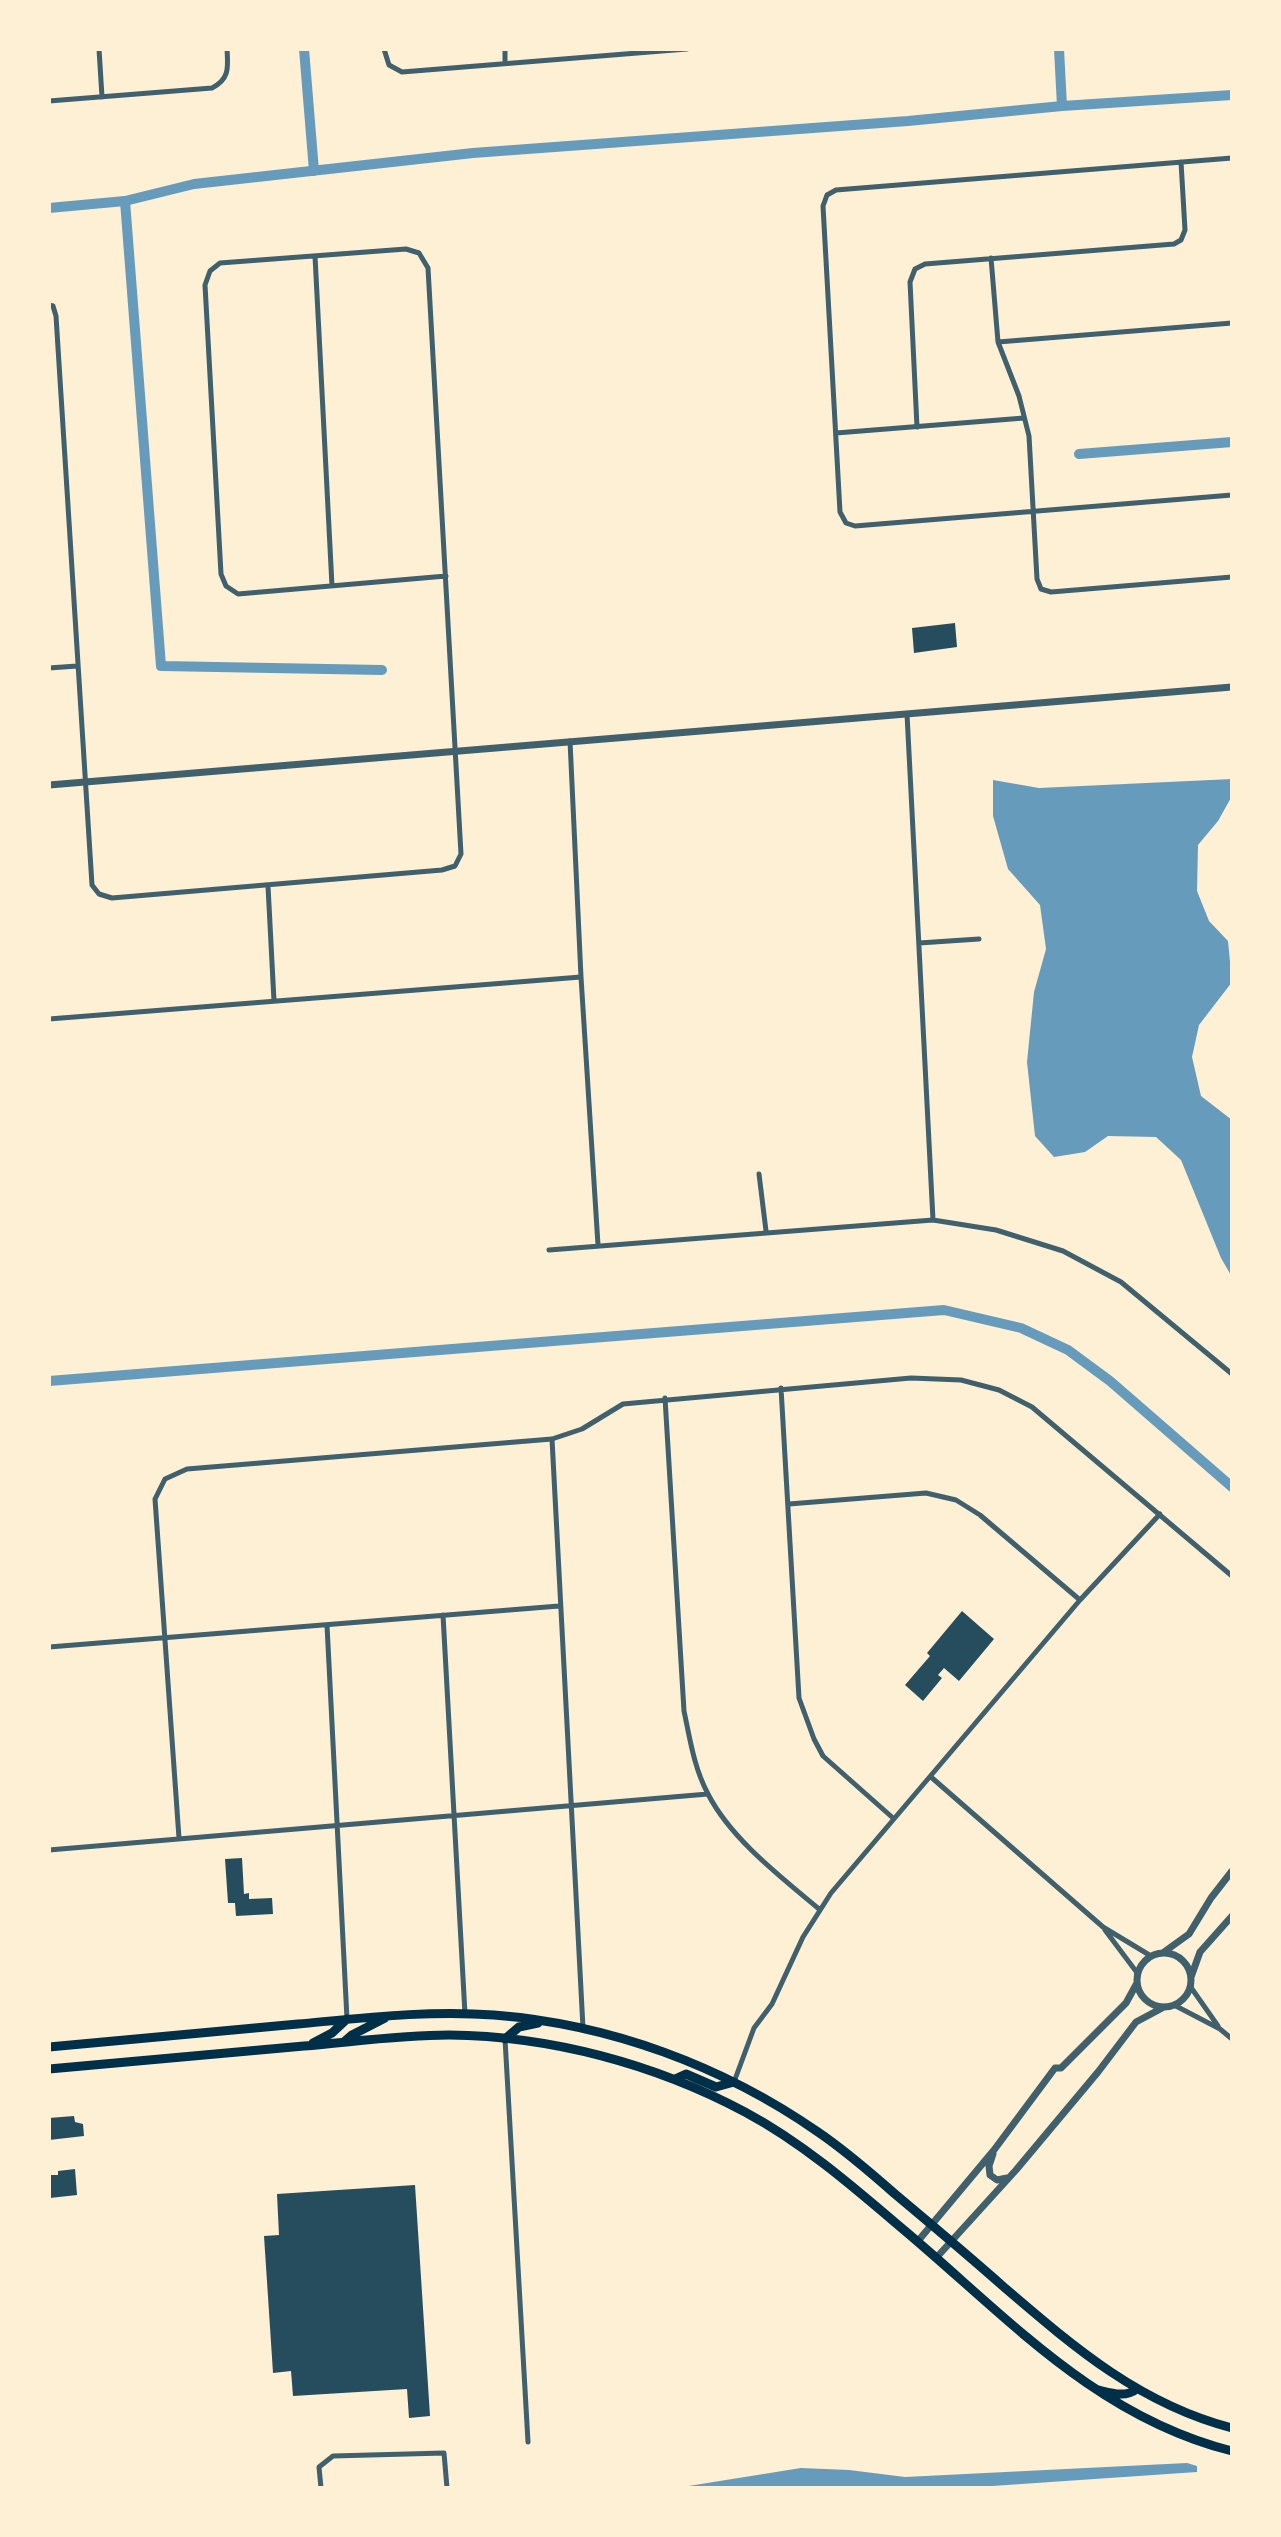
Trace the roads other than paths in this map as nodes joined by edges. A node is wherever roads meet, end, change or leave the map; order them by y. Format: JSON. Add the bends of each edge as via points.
{"nodes":[{"id":1,"x":99,"y":49,"type":"edge"},
{"id":2,"x":227,"y":49,"type":"edge"},
{"id":3,"x":384,"y":49,"type":"edge"},
{"id":4,"x":505,"y":49,"type":"edge"},
{"id":5,"x":687,"y":49,"type":"edge"},
{"id":6,"x":622,"y":52,"type":"edge"},
{"id":7,"x":506,"y":63,"type":"junction"},
{"id":8,"x":102,"y":97,"type":"junction"},
{"id":9,"x":49,"y":101,"type":"edge"},
{"id":10,"x":1232,"y":158,"type":"edge"},
{"id":11,"x":1181,"y":162,"type":"junction"},
{"id":12,"x":315,"y":256,"type":"junction"},
{"id":13,"x":991,"y":258,"type":"junction"},
{"id":14,"x":51,"y":306,"type":"edge"},
{"id":15,"x":1232,"y":323,"type":"edge"},
{"id":16,"x":998,"y":342,"type":"junction"},
{"id":17,"x":1024,"y":418,"type":"junction"},
{"id":18,"x":917,"y":427,"type":"junction"},
{"id":19,"x":836,"y":433,"type":"junction"},
{"id":20,"x":1232,"y":495,"type":"edge"},
{"id":21,"x":1034,"y":510,"type":"junction"},
{"id":22,"x":446,"y":576,"type":"junction"},
{"id":23,"x":1232,"y":577,"type":"edge"},
{"id":24,"x":332,"y":586,"type":"junction"},
{"id":25,"x":77,"y":666,"type":"junction"},
{"id":26,"x":49,"y":668,"type":"edge"},
{"id":27,"x":1232,"y":687,"type":"edge"},
{"id":28,"x":907,"y":714,"type":"junction"},
{"id":29,"x":570,"y":741,"type":"junction"},
{"id":30,"x":455,"y":751,"type":"junction"},
{"id":31,"x":84,"y":782,"type":"junction"},
{"id":32,"x":49,"y":785,"type":"edge"},
{"id":33,"x":268,"y":886,"type":"junction"},
{"id":34,"x":979,"y":939,"type":"dead end"},
{"id":35,"x":919,"y":943,"type":"junction"},
{"id":36,"x":581,"y":977,"type":"junction"},
{"id":37,"x":274,"y":1001,"type":"junction"},
{"id":38,"x":49,"y":1019,"type":"edge"},
{"id":39,"x":758,"y":1174,"type":"dead end"},
{"id":40,"x":933,"y":1220,"type":"junction"},
{"id":41,"x":766,"y":1231,"type":"junction"},
{"id":42,"x":598,"y":1245,"type":"junction"},
{"id":43,"x":549,"y":1250,"type":"dead end"},
{"id":44,"x":1232,"y":1374,"type":"edge"},
{"id":45,"x":780,"y":1388,"type":"junction"},
{"id":46,"x":665,"y":1398,"type":"junction"},
{"id":47,"x":551,"y":1439,"type":"junction"},
{"id":48,"x":789,"y":1504,"type":"junction"},
{"id":49,"x":1160,"y":1514,"type":"junction"},
{"id":50,"x":1232,"y":1576,"type":"edge"},
{"id":51,"x":1080,"y":1600,"type":"junction"},
{"id":52,"x":559,"y":1606,"type":"junction"},
{"id":53,"x":443,"y":1615,"type":"junction"},
{"id":54,"x":327,"y":1625,"type":"junction"},
{"id":55,"x":164,"y":1639,"type":"junction"},
{"id":56,"x":49,"y":1647,"type":"edge"},
{"id":57,"x":931,"y":1777,"type":"junction"},
{"id":58,"x":708,"y":1794,"type":"junction"},
{"id":59,"x":571,"y":1805,"type":"junction"},
{"id":60,"x":454,"y":1815,"type":"junction"},
{"id":61,"x":893,"y":1818,"type":"junction"},
{"id":62,"x":336,"y":1825,"type":"junction"},
{"id":63,"x":179,"y":1838,"type":"junction"},
{"id":64,"x":49,"y":1850,"type":"edge"},
{"id":65,"x":1232,"y":1871,"type":"edge"},
{"id":66,"x":819,"y":1909,"type":"junction"},
{"id":67,"x":1232,"y":1916,"type":"edge"},
{"id":68,"x":1103,"y":1927,"type":"junction"},
{"id":69,"x":1162,"y":1953,"type":"junction"},
{"id":70,"x":1151,"y":1956,"type":"junction"},
{"id":71,"x":1138,"y":1974,"type":"junction"},
{"id":72,"x":1190,"y":1982,"type":"junction"},
{"id":73,"x":1137,"y":1983,"type":"junction"},
{"id":74,"x":1174,"y":2005,"type":"junction"},
{"id":75,"x":1164,"y":2007,"type":"junction"},
{"id":76,"x":465,"y":2014,"type":"junction"},
{"id":77,"x":389,"y":2016,"type":"junction"},
{"id":78,"x":347,"y":2019,"type":"junction"},
{"id":79,"x":547,"y":2021,"type":"junction"},
{"id":80,"x":583,"y":2028,"type":"junction"},
{"id":81,"x":1220,"y":2029,"type":"junction"},
{"id":82,"x":505,"y":2039,"type":"junction"},
{"id":83,"x":1232,"y":2039,"type":"edge"},
{"id":84,"x":344,"y":2042,"type":"junction"},
{"id":85,"x":308,"y":2046,"type":"junction"},
{"id":86,"x":49,"y":2047,"type":"edge"},
{"id":87,"x":49,"y":2069,"type":"edge"},
{"id":88,"x":675,"y":2079,"type":"junction"},
{"id":89,"x":734,"y":2082,"type":"junction"},
{"id":90,"x":994,"y":2150,"type":"junction"},
{"id":91,"x":1009,"y":2177,"type":"junction"},
{"id":92,"x":931,"y":2224,"type":"junction"},
{"id":93,"x":918,"y":2241,"type":"junction"},
{"id":94,"x":951,"y":2241,"type":"junction"},
{"id":95,"x":937,"y":2257,"type":"junction"},
{"id":96,"x":1093,"y":2388,"type":"junction"},
{"id":97,"x":1137,"y":2389,"type":"junction"},
{"id":98,"x":1232,"y":2428,"type":"edge"},
{"id":99,"x":528,"y":2442,"type":"dead end"},
{"id":100,"x":1232,"y":2451,"type":"edge"},
{"id":101,"x":321,"y":2488,"type":"edge"},
{"id":102,"x":447,"y":2488,"type":"edge"}],
"edges":[{"from":1,"to":8,"type":"street"},
{"from":2,"to":8,"type":"street","via":[[228,72],[222,83],[212,88]]},
{"from":3,"to":7,"type":"street","via":[[389,65],[402,72]]},
{"from":4,"to":7,"type":"street"},
{"from":5,"to":6,"type":"street"},
{"from":6,"to":7,"type":"street"},
{"from":8,"to":9,"type":"street"},
{"from":10,"to":11,"type":"street"},
{"from":11,"to":13,"type":"street","via":[[1185,230],[1174,244]]},
{"from":11,"to":19,"type":"street","via":[[836,190],[827,195],[823,206]]},
{"from":12,"to":22,"type":"street","via":[[406,249],[419,253],[428,268]]},
{"from":12,"to":24,"type":"street"},
{"from":12,"to":24,"type":"street","via":[[220,263],[210,271],[205,285],[220,574],[226,586],[238,594]]},
{"from":13,"to":16,"type":"street"},
{"from":13,"to":18,"type":"street","via":[[925,264],[915,269],[910,282]]},
{"from":14,"to":25,"type":"street","via":[[56,316]]},
{"from":15,"to":16,"type":"street"},
{"from":16,"to":17,"type":"street"},
{"from":17,"to":18,"type":"street"},
{"from":17,"to":21,"type":"street"},
{"from":18,"to":19,"type":"street"},
{"from":19,"to":21,"type":"street","via":[[840,512],[846,523],[855,526]]},
{"from":20,"to":21,"type":"street"},
{"from":21,"to":23,"type":"street","via":[[1037,579],[1041,589],[1051,593]]},
{"from":22,"to":24,"type":"street"},
{"from":22,"to":30,"type":"street"},
{"from":25,"to":26,"type":"street"},
{"from":25,"to":31,"type":"street"},
{"from":27,"to":28,"type":"street"},
{"from":28,"to":29,"type":"street"},
{"from":28,"to":35,"type":"street"},
{"from":29,"to":30,"type":"street"},
{"from":29,"to":36,"type":"street"},
{"from":30,"to":31,"type":"street"},
{"from":30,"to":33,"type":"street","via":[[461,854],[455,866]]},
{"from":31,"to":32,"type":"street"},
{"from":31,"to":33,"type":"street","via":[[92,885],[99,894],[112,898]]},
{"from":33,"to":37,"type":"street"},
{"from":34,"to":35,"type":"street"},
{"from":35,"to":40,"type":"street"},
{"from":36,"to":37,"type":"street"},
{"from":36,"to":42,"type":"street"},
{"from":37,"to":38,"type":"street"},
{"from":39,"to":41,"type":"street"},
{"from":40,"to":41,"type":"street"},
{"from":40,"to":44,"type":"street","via":[[996,1230],[1063,1251],[1121,1282]]},
{"from":41,"to":42,"type":"street"},
{"from":42,"to":43,"type":"street"},
{"from":45,"to":46,"type":"street"},
{"from":45,"to":48,"type":"street"},
{"from":45,"to":49,"type":"street","via":[[911,1378],[961,1380],[999,1390],[1032,1407]]},
{"from":46,"to":47,"type":"street","via":[[623,1404],[582,1429]]},
{"from":46,"to":58,"type":"street","via":[[684,1711],[692,1752]]},
{"from":47,"to":52,"type":"street"},
{"from":47,"to":55,"type":"street","via":[[187,1469],[165,1479],[155,1499]]},
{"from":48,"to":51,"type":"street","via":[[926,1493],[956,1500]]},
{"from":48,"to":61,"type":"street","via":[[799,1698],[823,1756]]},
{"from":49,"to":50,"type":"street"},
{"from":49,"to":51,"type":"street"},
{"from":51,"to":57,"type":"street"},
{"from":52,"to":53,"type":"street"},
{"from":52,"to":59,"type":"street"},
{"from":53,"to":54,"type":"street"},
{"from":53,"to":60,"type":"street"},
{"from":54,"to":55,"type":"street"},
{"from":54,"to":62,"type":"street"},
{"from":55,"to":56,"type":"street"},
{"from":55,"to":63,"type":"street"},
{"from":57,"to":61,"type":"street"},
{"from":57,"to":68,"type":"street"},
{"from":58,"to":59,"type":"street"},
{"from":58,"to":66,"type":"street","via":[[762,1860]]},
{"from":59,"to":60,"type":"street"},
{"from":59,"to":80,"type":"street"},
{"from":60,"to":62,"type":"street"},
{"from":60,"to":76,"type":"street"},
{"from":61,"to":66,"type":"street"},
{"from":62,"to":63,"type":"street"},
{"from":62,"to":78,"type":"street"},
{"from":63,"to":64,"type":"street"},
{"from":65,"to":69,"type":"street","via":[[1189,1934]]},
{"from":66,"to":89,"type":"street","via":[[772,2004],[754,2028]]},
{"from":67,"to":72,"type":"street","via":[[1200,1952]]},
{"from":68,"to":70,"type":"street"},
{"from":68,"to":71,"type":"street"},
{"from":69,"to":70,"type":"street"},
{"from":69,"to":72,"type":"street","via":[[1178,1957],[1188,1969]]},
{"from":70,"to":71,"type":"street"},
{"from":71,"to":73,"type":"street"},
{"from":72,"to":74,"type":"street","via":[[1187,1994]]},
{"from":72,"to":81,"type":"street"},
{"from":73,"to":75,"type":"street","via":[[1146,2000]]},
{"from":73,"to":90,"type":"street","via":[[1126,2003],[1061,2068],[1055,2068]]},
{"from":74,"to":75,"type":"street"},
{"from":74,"to":81,"type":"street"},
{"from":75,"to":91,"type":"street","via":[[1136,2022]]},
{"from":76,"to":77,"type":"main road"},
{"from":76,"to":79,"type":"main road"},
{"from":77,"to":78,"type":"main road"},
{"from":77,"to":84,"type":"main road"},
{"from":78,"to":85,"type":"main road","via":[[332,2034]]},
{"from":78,"to":86,"type":"main road"},
{"from":79,"to":80,"type":"main road"},
{"from":79,"to":82,"type":"main road","via":[[519,2027]]},
{"from":80,"to":89,"type":"main road","via":[[659,2050]]},
{"from":81,"to":83,"type":"street"},
{"from":82,"to":84,"type":"main road","via":[[431,2036]]},
{"from":82,"to":88,"type":"main road","via":[[582,2051]]},
{"from":82,"to":99,"type":"street"},
{"from":84,"to":85,"type":"main road"},
{"from":85,"to":87,"type":"main road"},
{"from":88,"to":89,"type":"main road","via":[[686,2074],[716,2087]]},
{"from":88,"to":93,"type":"main road","via":[[747,2113],[799,2145]]},
{"from":89,"to":92,"type":"main road","via":[[820,2133]]},
{"from":90,"to":91,"type":"street","via":[[990,2175],[997,2180]]},
{"from":90,"to":92,"type":"street"},
{"from":91,"to":94,"type":"street"},
{"from":92,"to":93,"type":"street"},
{"from":92,"to":94,"type":"main road"},
{"from":93,"to":95,"type":"main road"},
{"from":94,"to":95,"type":"street"},
{"from":94,"to":97,"type":"main road","via":[[1076,2348]]},
{"from":95,"to":96,"type":"main road"},
{"from":96,"to":97,"type":"main road","via":[[1119,2394]]},
{"from":96,"to":100,"type":"main road","via":[[1161,2426]]},
{"from":97,"to":98,"type":"main road"},
{"from":101,"to":102,"type":"street","via":[[319,2467],[333,2456],[444,2453]]}]}
